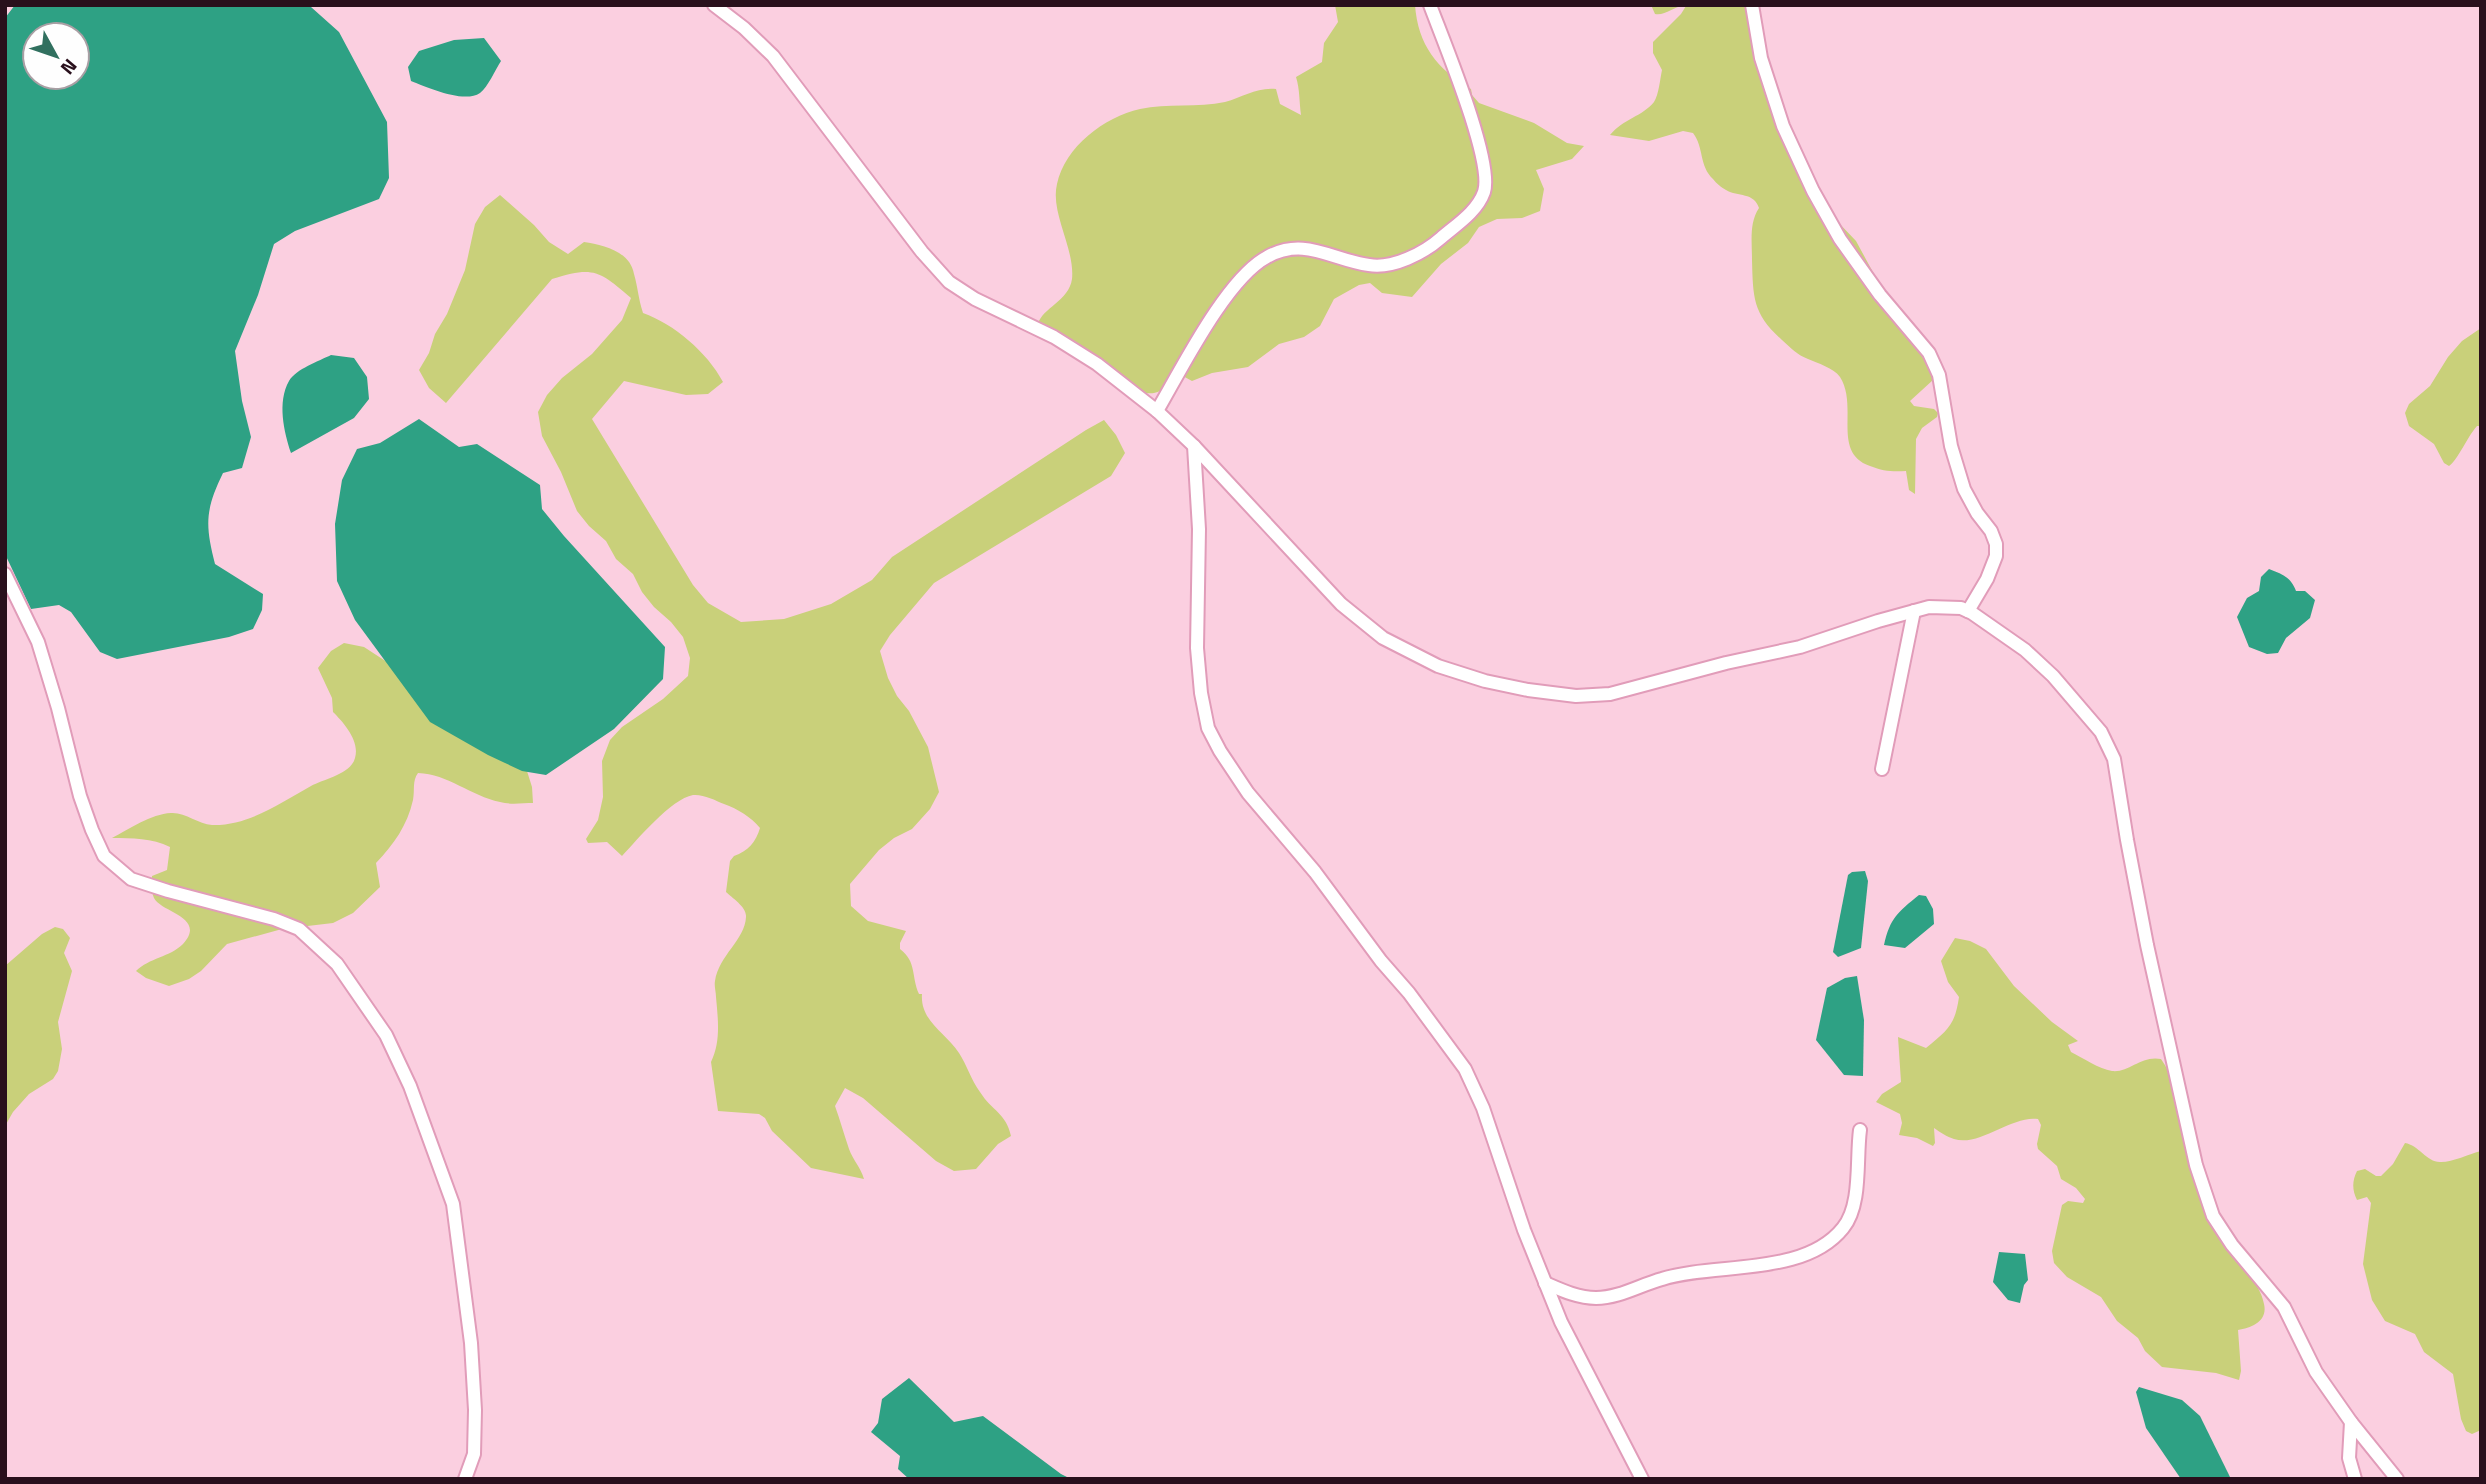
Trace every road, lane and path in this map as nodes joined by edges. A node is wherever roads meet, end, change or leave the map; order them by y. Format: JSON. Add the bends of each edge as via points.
{"nodes":[{"id":1,"x":714,"y":5,"type":"edge"},
{"id":2,"x":1430,"y":5,"type":"edge"},
{"id":3,"x":1752,"y":5,"type":"edge"},
{"id":4,"x":1157,"y":411,"type":"junction"},
{"id":5,"x":1194,"y":446,"type":"junction"},
{"id":6,"x":5,"y":574,"type":"edge"},
{"id":7,"x":1914,"y":611,"type":"junction"},
{"id":8,"x":1968,"y":611,"type":"junction"},
{"id":9,"x":1882,"y":769,"type":"dead end"},
{"id":10,"x":1860,"y":1130,"type":"dead end"},
{"id":11,"x":1545,"y":1283,"type":"junction"},
{"id":12,"x":2351,"y":1422,"type":"junction"},
{"id":13,"x":465,"y":1479,"type":"edge"},
{"id":14,"x":1642,"y":1479,"type":"edge"},
{"id":15,"x":2355,"y":1479,"type":"edge"},
{"id":16,"x":2397,"y":1479,"type":"edge"}],
"edges":[{"from":1,"to":4,"type":"street","via":[[773,56],[949,282],[1065,344]]},
{"from":2,"to":4,"type":"street","via":[[1485,169],[1485,190],[1477,206],[1436,242],[1399,262],[1371,266],[1304,247],[1265,257],[1204,329]]},
{"from":3,"to":8,"type":"street","via":[[1761,58],[1783,127],[1813,191],[1840,239],[1929,353],[1939,375],[1964,489],[1996,544],[1987,579]]},
{"from":4,"to":5,"type":"street"},
{"from":5,"to":7,"type":"street","via":[[1341,604],[1383,638],[1438,666],[1485,681],[1576,696],[1610,694],[1800,647]]},
{"from":5,"to":11,"type":"street","via":[[1199,529],[1197,648],[1208,728],[1248,793],[1315,872],[1465,1069]]},
{"from":6,"to":13,"type":"street","via":[[38,642],[80,796],[104,856],[131,879],[299,929],[338,964],[386,1035],[410,1086],[453,1204],[475,1410],[474,1454]]},
{"from":7,"to":8,"type":"street","via":[[1929,607]]},
{"from":7,"to":9,"type":"street"},
{"from":8,"to":12,"type":"street","via":[[2025,649],[2053,676],[2101,733],[2114,759],[2147,945],[2196,1165],[2213,1216],[2284,1307],[2316,1372]]},
{"from":10,"to":11,"type":"street","via":[[1853,1214],[1843,1229],[1809,1254],[1751,1267],[1671,1276],[1609,1297],[1581,1296]]},
{"from":11,"to":14,"type":"street"},
{"from":12,"to":15,"type":"street","via":[[2349,1458]]},
{"from":12,"to":16,"type":"street"}]}
